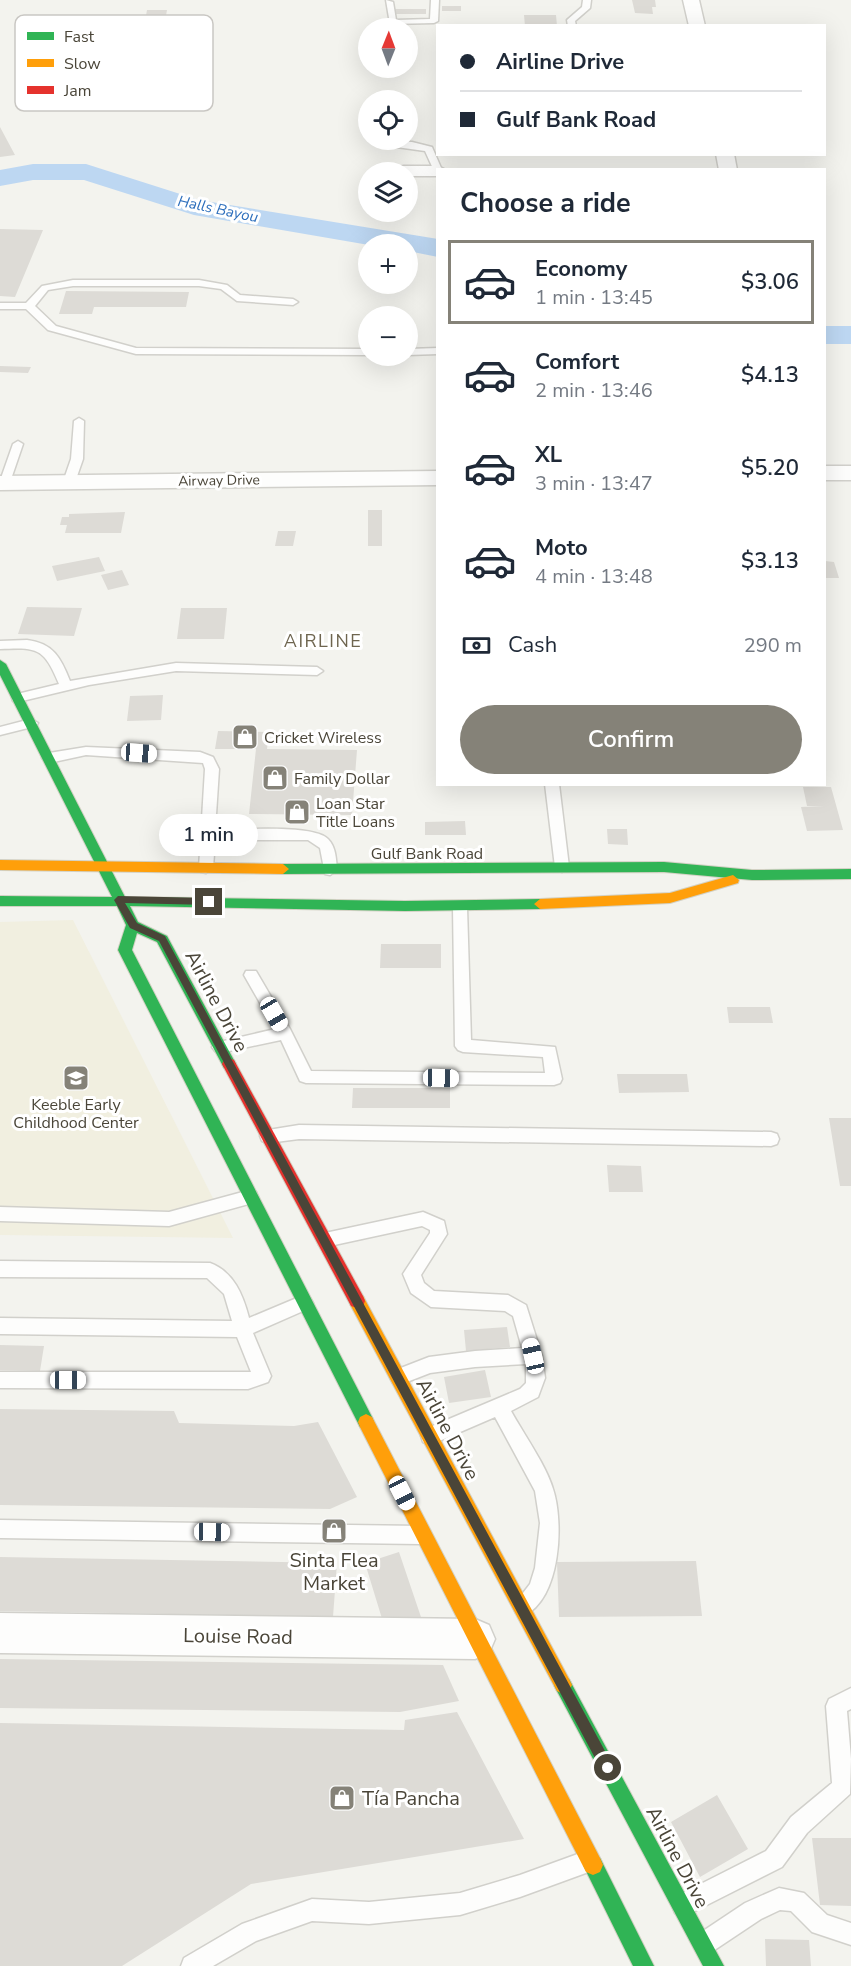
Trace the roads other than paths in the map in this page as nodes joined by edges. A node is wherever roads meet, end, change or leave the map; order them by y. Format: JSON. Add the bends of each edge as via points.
{"nodes":[{"id":1,"x":435,"y":0,"type":"edge"},
{"id":2,"x":587,"y":0,"type":"edge"},
{"id":3,"x":691,"y":0,"type":"edge"},
{"id":4,"x":389,"y":2,"type":"dead end"},
{"id":5,"x":572,"y":24,"type":"edge"},
{"id":6,"x":696,"y":24,"type":"edge"},
{"id":7,"x":418,"y":146,"type":"edge"},
{"id":8,"x":437,"y":168,"type":"edge"},
{"id":9,"x":418,"y":171,"type":"edge"},
{"id":10,"x":436,"y":171,"type":"edge"},
{"id":11,"x":293,"y":302,"type":"dead end"},
{"id":12,"x":0,"y":306,"type":"edge"},
{"id":13,"x":29,"y":306,"type":"junction"},
{"id":14,"x":436,"y":351,"type":"edge"},
{"id":15,"x":358,"y":352,"type":"edge"},
{"id":16,"x":418,"y":352,"type":"edge"},
{"id":17,"x":79,"y":420,"type":"dead end"},
{"id":18,"x":18,"y":444,"type":"dead end"},
{"id":19,"x":826,"y":473,"type":"edge"},
{"id":20,"x":851,"y":473,"type":"edge"},
{"id":21,"x":436,"y":478,"type":"edge"},
{"id":22,"x":69,"y":482,"type":"junction"},
{"id":23,"x":3,"y":483,"type":"edge"},
{"id":24,"x":0,"y":645,"type":"edge"},
{"id":25,"x":0,"y":664,"type":"edge"},
{"id":26,"x":317,"y":670,"type":"dead end"},
{"id":27,"x":66,"y":686,"type":"junction"},
{"id":28,"x":18,"y":698,"type":"junction"},
{"id":29,"x":31,"y":723,"type":"junction"},
{"id":30,"x":0,"y":731,"type":"edge"},
{"id":31,"x":49,"y":758,"type":"junction"},
{"id":32,"x":552,"y":786,"type":"edge"},
{"id":33,"x":208,"y":835,"type":"junction"},
{"id":34,"x":0,"y":865,"type":"edge"},
{"id":35,"x":102,"y":867,"type":"junction"},
{"id":36,"x":562,"y":867,"type":"junction"},
{"id":37,"x":206,"y":868,"type":"junction"},
{"id":38,"x":330,"y":870,"type":"junction"},
{"id":39,"x":851,"y":874,"type":"edge"},
{"id":40,"x":752,"y":875,"type":"junction"},
{"id":41,"x":118,"y":900,"type":"junction"},
{"id":42,"x":0,"y":901,"type":"edge"},
{"id":43,"x":460,"y":907,"type":"junction"},
{"id":44,"x":133,"y":926,"type":"junction"},
{"id":45,"x":251,"y":975,"type":"dead end"},
{"id":46,"x":285,"y":1033,"type":"junction"},
{"id":47,"x":220,"y":1047,"type":"junction"},
{"id":48,"x":268,"y":1136,"type":"junction"},
{"id":49,"x":771,"y":1139,"type":"dead end"},
{"id":50,"x":250,"y":1197,"type":"junction"},
{"id":51,"x":0,"y":1214,"type":"edge"},
{"id":52,"x":325,"y":1240,"type":"junction"},
{"id":53,"x":0,"y":1269,"type":"edge"},
{"id":54,"x":304,"y":1303,"type":"junction"},
{"id":55,"x":0,"y":1326,"type":"edge"},
{"id":56,"x":243,"y":1329,"type":"junction"},
{"id":57,"x":533,"y":1356,"type":"junction"},
{"id":58,"x":399,"y":1377,"type":"junction"},
{"id":59,"x":0,"y":1380,"type":"edge"},
{"id":60,"x":499,"y":1407,"type":"junction"},
{"id":61,"x":430,"y":1436,"type":"junction"},
{"id":62,"x":0,"y":1529,"type":"edge"},
{"id":63,"x":423,"y":1535,"type":"junction"},
{"id":64,"x":521,"y":1608,"type":"junction"},
{"id":65,"x":0,"y":1633,"type":"edge"},
{"id":66,"x":475,"y":1638,"type":"junction"},
{"id":67,"x":851,"y":1698,"type":"edge"},
{"id":68,"x":590,"y":1861,"type":"junction"},
{"id":69,"x":682,"y":1906,"type":"junction"},
{"id":70,"x":851,"y":1934,"type":"edge"},
{"id":71,"x":703,"y":1945,"type":"junction"},
{"id":72,"x":192,"y":1966,"type":"edge"},
{"id":73,"x":644,"y":1966,"type":"edge"},
{"id":74,"x":714,"y":1966,"type":"edge"}],
"edges":[{"from":1,"to":4,"type":"lane","via":[[434,21],[393,22]]},
{"from":2,"to":5,"type":"lane","via":[[586,8],[571,20]]},
{"from":3,"to":6,"type":"street"},
{"from":7,"to":8,"type":"lane","via":[[429,149]]},
{"from":9,"to":10,"type":"street"},
{"from":11,"to":13,"type":"lane","via":[[237,298],[224,287],[199,283],[73,283],[45,288]]},
{"from":12,"to":13,"type":"lane"},
{"from":13,"to":15,"type":"lane","via":[[52,328],[136,351]]},
{"from":14,"to":16,"type":"lane"},
{"from":17,"to":22,"type":"lane","via":[[77,459]]},
{"from":18,"to":23,"type":"lane","via":[[17,456]]},
{"from":19,"to":20,"type":"street"},
{"from":21,"to":22,"type":"street","name":"Airway Drive"},
{"from":22,"to":23,"type":"street","name":"Airway Drive"},
{"from":24,"to":27,"type":"lane","via":[[33,643],[47,648]]},
{"from":25,"to":28,"type":"main road"},
{"from":26,"to":27,"type":"lane","via":[[176,667]]},
{"from":27,"to":28,"type":"lane"},
{"from":28,"to":29,"type":"main road"},
{"from":29,"to":30,"type":"lane"},
{"from":29,"to":31,"type":"main road"},
{"from":31,"to":33,"type":"lane","via":[[86,751],[119,751],[208,760],[212,769]]},
{"from":31,"to":35,"type":"main road"},
{"from":32,"to":36,"type":"lane"},
{"from":33,"to":37,"type":"lane"},
{"from":33,"to":38,"type":"lane","via":[[309,835],[322,839],[328,847]]},
{"from":34,"to":35,"type":"main road","name":"Gulf Bank Road"},
{"from":35,"to":37,"type":"main road","name":"Gulf Bank Road"},
{"from":35,"to":41,"type":"main road"},
{"from":36,"to":38,"type":"main road","name":"Gulf Bank Road"},
{"from":36,"to":40,"type":"main road","name":"Gulf Bank Road","via":[[664,867]]},
{"from":37,"to":38,"type":"main road","name":"Gulf Bank Road"},
{"from":39,"to":40,"type":"main road","name":"Gulf Bank Road"},
{"from":40,"to":43,"type":"main road","name":"Gulf Bank Road","via":[[670,898]]},
{"from":41,"to":42,"type":"main road","name":"Gulf Bank Road"},
{"from":41,"to":43,"type":"main road","name":"Gulf Bank Road"},
{"from":41,"to":44,"type":"main road"},
{"from":43,"to":46,"type":"lane","via":[[463,1046],[550,1051],[554,1079],[306,1077]]},
{"from":44,"to":47,"type":"main road","name":"Airline Drive","via":[[162,939]]},
{"from":44,"to":50,"type":"main road","via":[[125,950]]},
{"from":45,"to":46,"type":"lane"},
{"from":46,"to":47,"type":"lane"},
{"from":47,"to":48,"type":"main road","name":"Airline Drive"},
{"from":48,"to":49,"type":"lane","via":[[299,1132]]},
{"from":48,"to":52,"type":"main road","name":"Airline Drive"},
{"from":50,"to":51,"type":"lane","via":[[169,1219]]},
{"from":50,"to":54,"type":"main road"},
{"from":52,"to":57,"type":"lane","via":[[423,1219],[438,1226],[439,1234],[412,1274],[417,1288],[431,1299],[508,1304],[520,1311]]},
{"from":52,"to":58,"type":"main road","name":"Airline Drive"},
{"from":53,"to":56,"type":"lane","via":[[210,1271],[226,1280],[234,1294]]},
{"from":54,"to":56,"type":"lane"},
{"from":54,"to":63,"type":"main road"},
{"from":55,"to":56,"type":"lane"},
{"from":56,"to":59,"type":"lane","via":[[262,1376],[248,1381]]},
{"from":57,"to":58,"type":"lane","via":[[429,1365]]},
{"from":57,"to":60,"type":"lane","via":[[538,1378],[531,1391]]},
{"from":58,"to":61,"type":"main road","name":"Airline Drive"},
{"from":60,"to":61,"type":"lane"},
{"from":60,"to":64,"type":"lane","via":[[544,1489],[550,1523],[545,1568],[537,1590]]},
{"from":61,"to":64,"type":"main road","name":"Airline Drive"},
{"from":62,"to":63,"type":"lane"},
{"from":63,"to":66,"type":"main road"},
{"from":64,"to":69,"type":"main road","name":"Airline Drive"},
{"from":65,"to":66,"type":"street","name":"Louise Road"},
{"from":66,"to":68,"type":"main road"},
{"from":67,"to":69,"type":"lane","via":[[836,1706],[843,1787],[799,1825],[774,1859]]},
{"from":68,"to":72,"type":"lane","via":[[460,1904],[369,1913],[312,1910],[250,1932]]},
{"from":68,"to":73,"type":"main road"},
{"from":69,"to":71,"type":"main road","name":"Airline Drive"},
{"from":70,"to":71,"type":"lane","via":[[820,1924],[796,1901],[779,1899],[753,1911]]},
{"from":71,"to":74,"type":"main road","name":"Airline Drive"}]}
